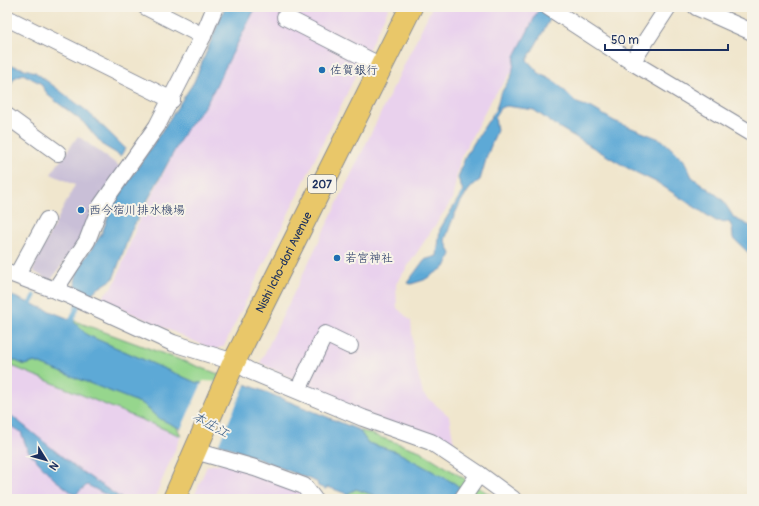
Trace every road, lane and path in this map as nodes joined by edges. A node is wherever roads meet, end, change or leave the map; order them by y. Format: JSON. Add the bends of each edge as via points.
{"nodes":[{"id":1,"x":146,"y":7,"type":"edge"},
{"id":2,"x":215,"y":7,"type":"edge"},
{"id":3,"x":411,"y":7,"type":"edge"},
{"id":4,"x":668,"y":7,"type":"edge"},
{"id":5,"x":696,"y":7,"type":"edge"},
{"id":6,"x":552,"y":11,"type":"edge"},
{"id":7,"x":7,"y":18,"type":"edge"},
{"id":8,"x":286,"y":18,"type":"dead end"},
{"id":9,"x":752,"y":32,"type":"edge"},
{"id":10,"x":203,"y":36,"type":"junction"},
{"id":11,"x":632,"y":62,"type":"junction"},
{"id":12,"x":381,"y":66,"type":"junction"},
{"id":13,"x":172,"y":100,"type":"junction"},
{"id":14,"x":7,"y":116,"type":"edge"},
{"id":15,"x":752,"y":134,"type":"edge"},
{"id":16,"x":58,"y":153,"type":"dead end"},
{"id":17,"x":47,"y":220,"type":"dead end"},
{"id":18,"x":12,"y":273,"type":"edge"},
{"id":19,"x":61,"y":292,"type":"junction"},
{"id":20,"x":350,"y":346,"type":"dead end"},
{"id":21,"x":234,"y":362,"type":"junction"},
{"id":22,"x":298,"y":390,"type":"junction"},
{"id":23,"x":195,"y":451,"type":"junction"},
{"id":24,"x":480,"y":474,"type":"junction"},
{"id":25,"x":174,"y":499,"type":"edge"},
{"id":26,"x":314,"y":499,"type":"edge"},
{"id":27,"x":462,"y":499,"type":"edge"},
{"id":28,"x":514,"y":499,"type":"edge"}],
"edges":[{"from":1,"to":10,"type":"street"},
{"from":2,"to":10,"type":"street"},
{"from":3,"to":12,"type":"highway","name":"Nishi Icho-dori Avenue","number":"207"},
{"from":4,"to":11,"type":"street"},
{"from":5,"to":9,"type":"street"},
{"from":6,"to":11,"type":"street"},
{"from":7,"to":13,"type":"street"},
{"from":8,"to":12,"type":"street"},
{"from":10,"to":13,"type":"street"},
{"from":11,"to":15,"type":"street"},
{"from":12,"to":21,"type":"highway","name":"Nishi Icho-dori Avenue","number":"207"},
{"from":13,"to":19,"type":"street","via":[[157,126],[100,207],[87,241]]},
{"from":14,"to":16,"type":"street"},
{"from":17,"to":18,"type":"street"},
{"from":18,"to":19,"type":"street"},
{"from":19,"to":21,"type":"street","via":[[172,343]]},
{"from":20,"to":22,"type":"street","via":[[325,334]]},
{"from":21,"to":22,"type":"street"},
{"from":21,"to":23,"type":"highway","name":"Nishi Icho-dori Avenue","number":"207"},
{"from":22,"to":24,"type":"street","via":[[363,418],[431,442]]},
{"from":23,"to":25,"type":"highway","name":"Nishi Icho-dori Avenue","number":"207"},
{"from":23,"to":26,"type":"street","via":[[255,468],[304,486]]},
{"from":24,"to":27,"type":"street"},
{"from":24,"to":28,"type":"street"}]}
